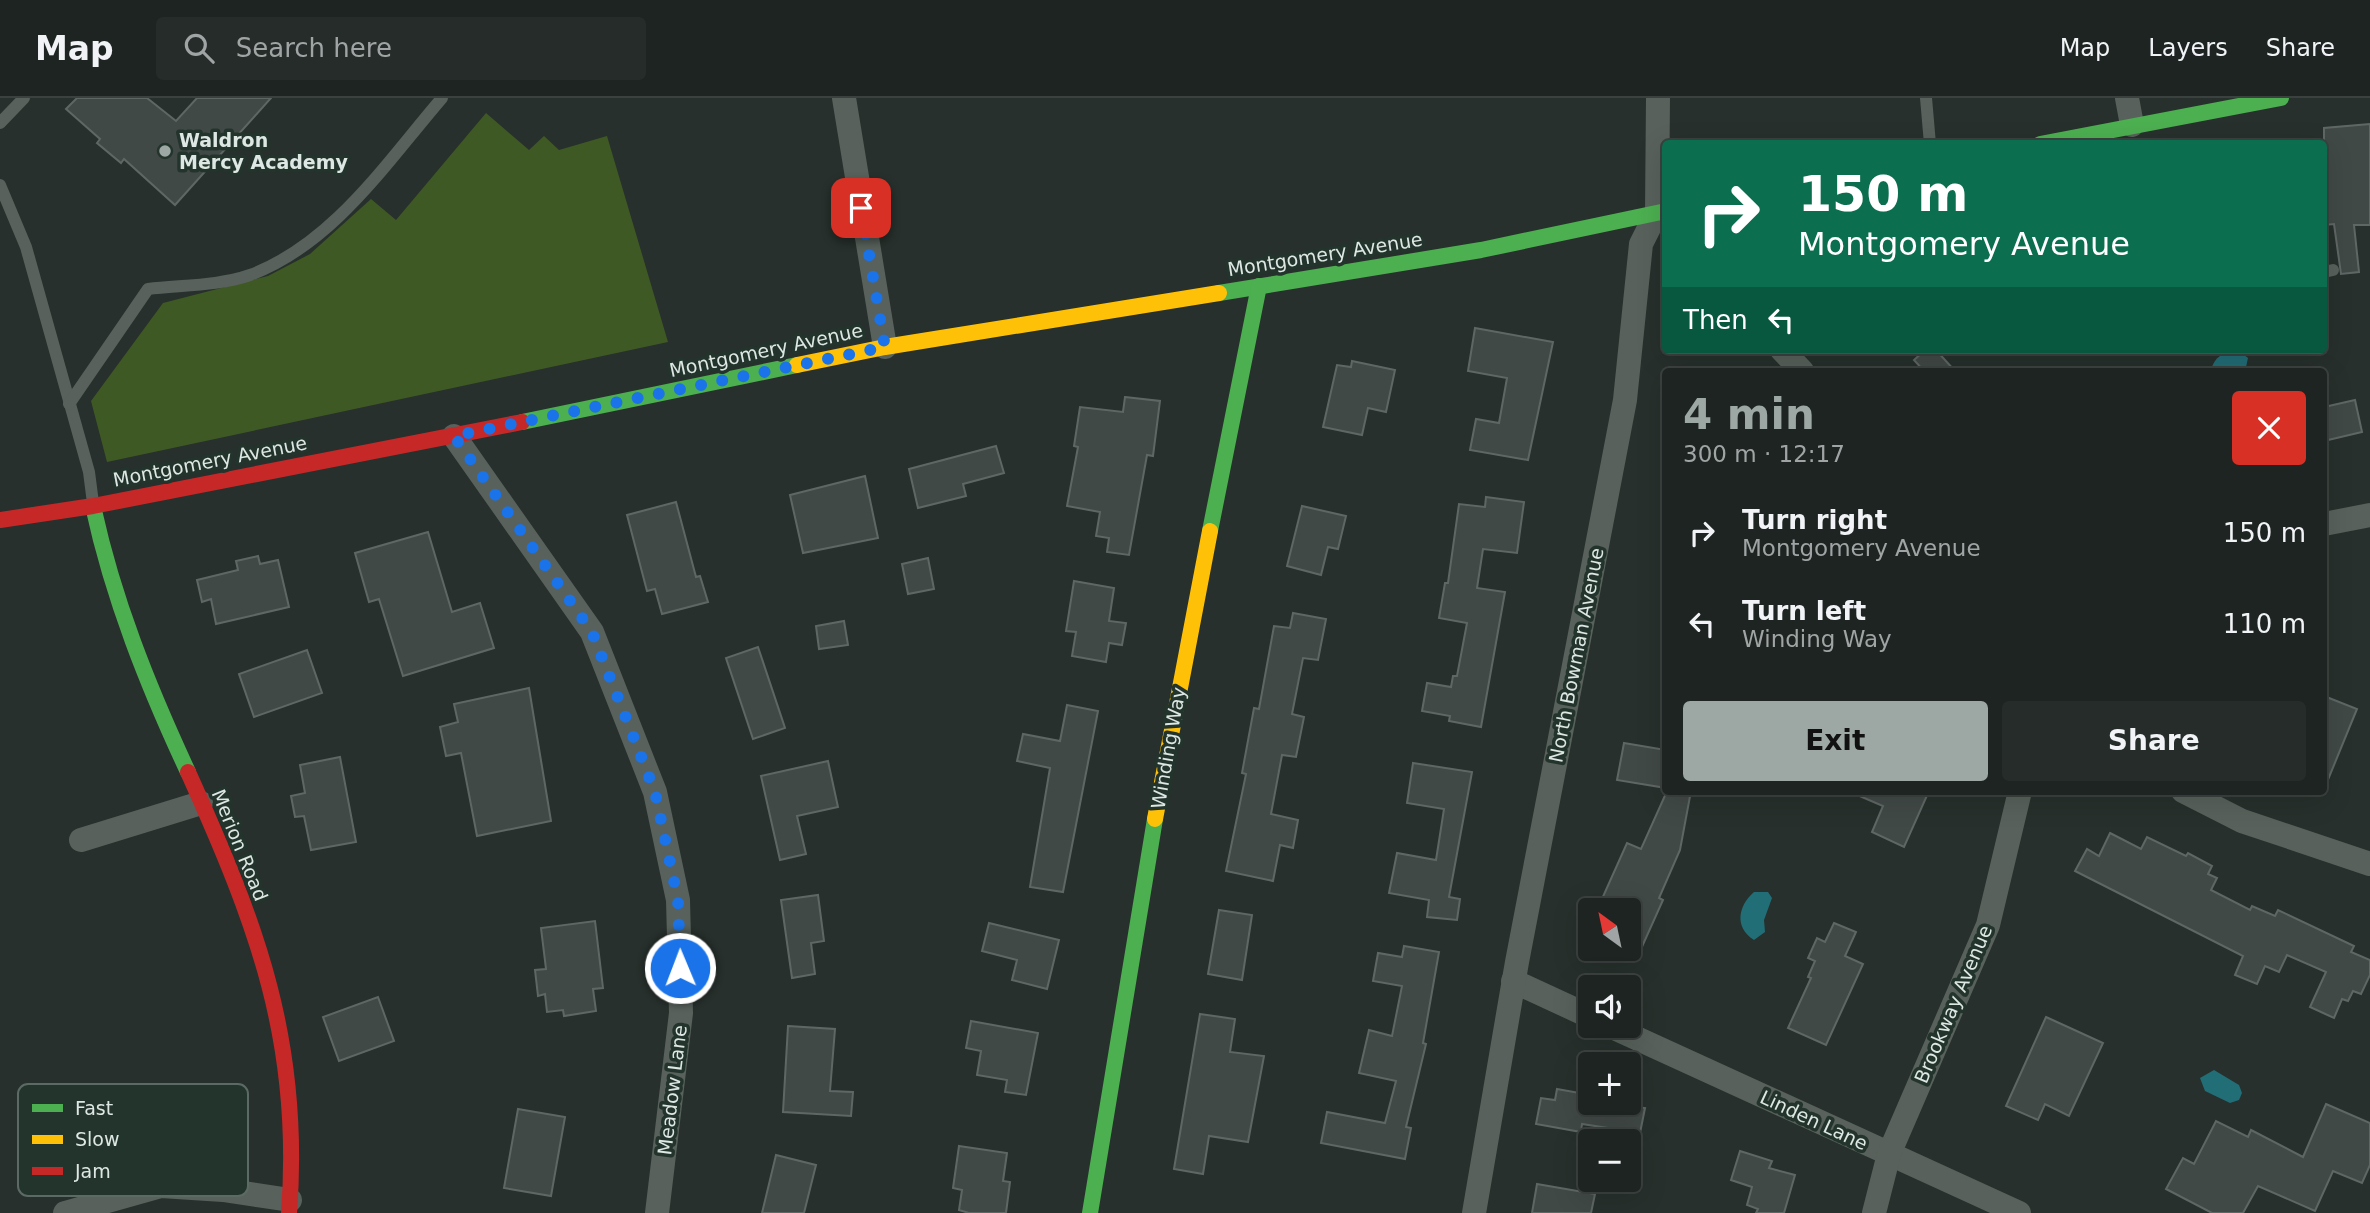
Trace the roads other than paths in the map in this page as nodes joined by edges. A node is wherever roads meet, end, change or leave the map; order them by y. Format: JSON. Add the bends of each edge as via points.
{"nodes":[{"id":1,"x":24,"y":98,"type":"edge"},
{"id":2,"x":442,"y":98,"type":"edge"},
{"id":3,"x":844,"y":98,"type":"edge"},
{"id":4,"x":1658,"y":98,"type":"edge"},
{"id":5,"x":1926,"y":98,"type":"edge"},
{"id":6,"x":2127,"y":98,"type":"edge"},
{"id":7,"x":2281,"y":98,"type":"edge"},
{"id":8,"x":0,"y":123,"type":"edge"},
{"id":9,"x":2132,"y":125,"type":"junction"},
{"id":10,"x":1930,"y":140,"type":"edge"},
{"id":11,"x":2081,"y":140,"type":"edge"},
{"id":12,"x":0,"y":185,"type":"edge"},
{"id":13,"x":1662,"y":192,"type":"edge"},
{"id":14,"x":1662,"y":216,"type":"edge"},
{"id":15,"x":1662,"y":217,"type":"edge"},
{"id":16,"x":1259,"y":286,"type":"junction"},
{"id":17,"x":885,"y":347,"type":"junction"},
{"id":18,"x":1786,"y":354,"type":"edge"},
{"id":19,"x":1799,"y":368,"type":"edge"},
{"id":20,"x":69,"y":404,"type":"junction"},
{"id":21,"x":454,"y":436,"type":"junction"},
{"id":22,"x":93,"y":506,"type":"junction"},
{"id":23,"x":2370,"y":515,"type":"edge"},
{"id":24,"x":0,"y":520,"type":"edge"},
{"id":25,"x":2327,"y":523,"type":"edge"},
{"id":26,"x":2019,"y":795,"type":"edge"},
{"id":27,"x":2191,"y":795,"type":"edge"},
{"id":28,"x":201,"y":803,"type":"junction"},
{"id":29,"x":81,"y":841,"type":"dead end"},
{"id":30,"x":2370,"y":864,"type":"edge"},
{"id":31,"x":1513,"y":981,"type":"junction"},
{"id":32,"x":1578,"y":1011,"type":"edge"},
{"id":33,"x":1636,"y":1038,"type":"edge"},
{"id":34,"x":1889,"y":1154,"type":"junction"},
{"id":35,"x":125,"y":1196,"type":"edge"},
{"id":36,"x":246,"y":1196,"type":"edge"},
{"id":37,"x":289,"y":1207,"type":"edge"},
{"id":38,"x":65,"y":1213,"type":"edge"},
{"id":39,"x":657,"y":1213,"type":"edge"},
{"id":40,"x":1090,"y":1213,"type":"edge"},
{"id":41,"x":1474,"y":1213,"type":"edge"},
{"id":42,"x":1874,"y":1213,"type":"edge"},
{"id":43,"x":2020,"y":1213,"type":"edge"}],
"edges":[{"from":1,"to":8,"type":"lane"},
{"from":2,"to":20,"type":"lane","via":[[346,208],[292,256],[233,279],[148,289]]},
{"from":3,"to":17,"type":"street"},
{"from":4,"to":13,"type":"street","name":"North Bowman Avenue"},
{"from":5,"to":10,"type":"lane"},
{"from":6,"to":9,"type":"street"},
{"from":7,"to":9,"type":"main road"},
{"from":9,"to":11,"type":"main road"},
{"from":12,"to":20,"type":"lane","via":[[26,247]]},
{"from":14,"to":16,"type":"main road","name":"Montgomery Avenue"},
{"from":15,"to":31,"type":"street","name":"North Bowman Avenue","via":[[1642,244],[1625,400]]},
{"from":16,"to":17,"type":"main road","name":"Montgomery Avenue"},
{"from":16,"to":40,"type":"main road","name":"Winding Way","via":[[1169,735]]},
{"from":17,"to":21,"type":"main road","name":"Montgomery Avenue"},
{"from":18,"to":19,"type":"street"},
{"from":20,"to":22,"type":"lane","via":[[89,472]]},
{"from":21,"to":22,"type":"main road","name":"Montgomery Avenue"},
{"from":21,"to":39,"type":"street","name":"Meadow Lane","via":[[592,632],[655,792],[678,900],[681,1013]]},
{"from":22,"to":24,"type":"main road","name":"Montgomery Avenue"},
{"from":22,"to":28,"type":"main road","name":"Merion Road","via":[[109,572],[146,674],[169,737]]},
{"from":23,"to":25,"type":"street"},
{"from":26,"to":34,"type":"street","name":"Brookway Avenue","via":[[1988,925]]},
{"from":27,"to":30,"type":"street","via":[[2242,821]]},
{"from":28,"to":29,"type":"street"},
{"from":28,"to":37,"type":"main road","name":"Merion Road","via":[[266,970],[289,1082]]},
{"from":31,"to":32,"type":"street"},
{"from":31,"to":41,"type":"street","name":"North Bowman Avenue"},
{"from":33,"to":34,"type":"street","name":"Linden Lane"},
{"from":34,"to":42,"type":"street","name":"Brookway Avenue"},
{"from":34,"to":43,"type":"street","name":"Linden Lane"},
{"from":35,"to":38,"type":"street"},
{"from":36,"to":37,"type":"street"}]}
